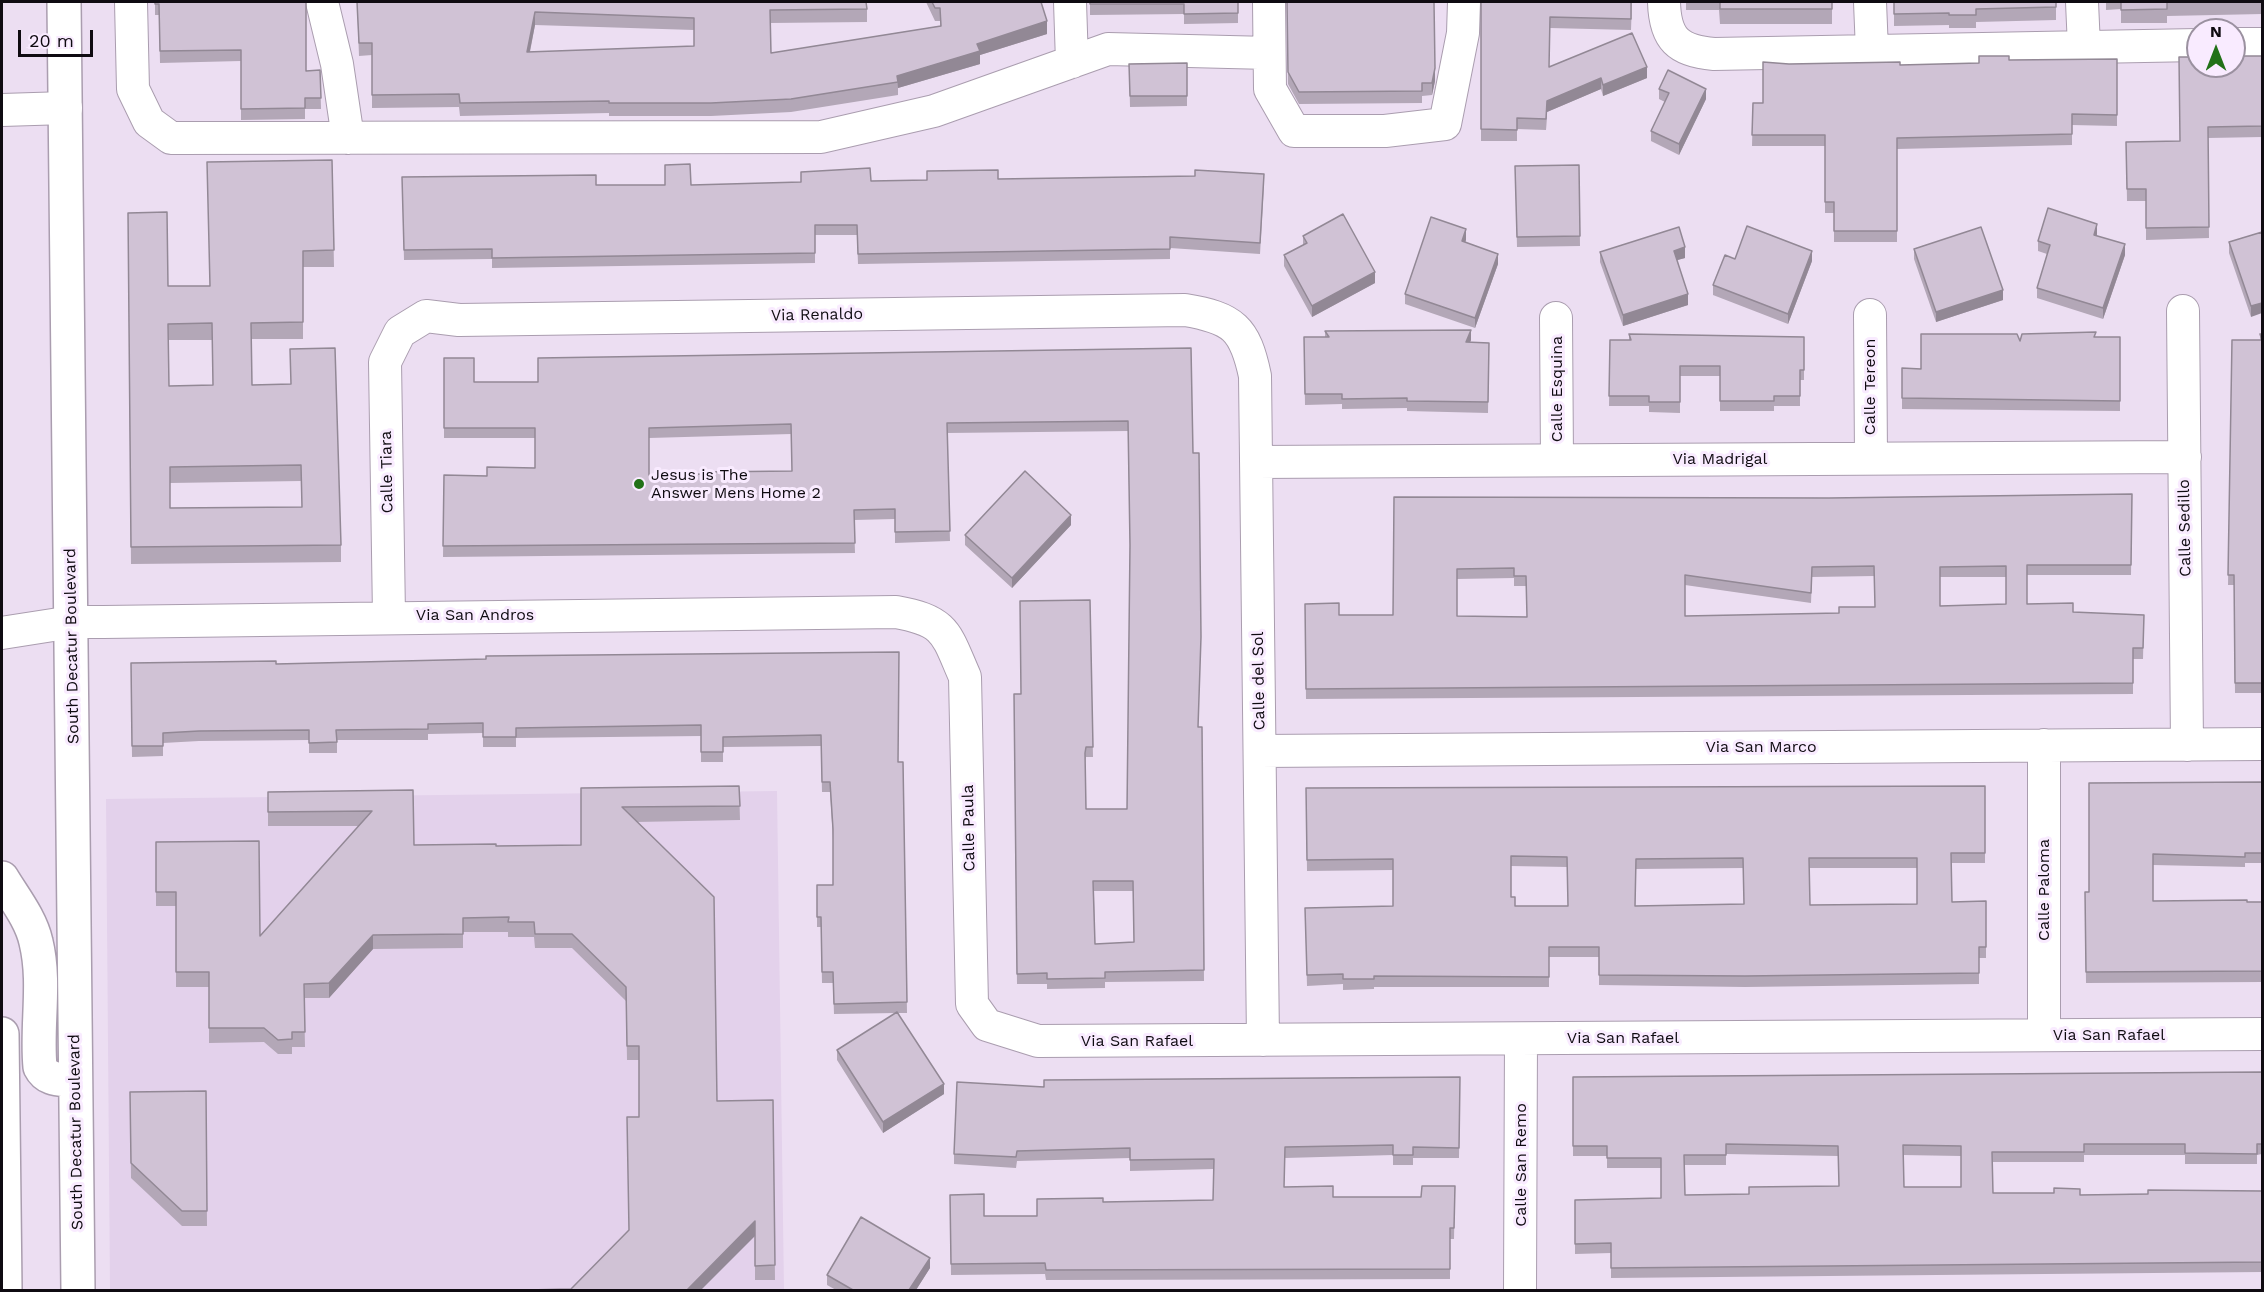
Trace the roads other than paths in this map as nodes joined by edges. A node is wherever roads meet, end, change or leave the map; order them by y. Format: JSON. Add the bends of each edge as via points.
{"nodes":[{"id":1,"x":64,"y":2,"type":"edge"},
{"id":2,"x":131,"y":2,"type":"edge"},
{"id":3,"x":322,"y":2,"type":"edge"},
{"id":4,"x":1070,"y":2,"type":"edge"},
{"id":5,"x":1269,"y":2,"type":"edge"},
{"id":6,"x":1464,"y":2,"type":"edge"},
{"id":7,"x":1664,"y":2,"type":"edge"},
{"id":8,"x":1870,"y":2,"type":"edge"},
{"id":9,"x":2082,"y":2,"type":"edge"},
{"id":10,"x":2262,"y":44,"type":"edge"},
{"id":11,"x":2186,"y":45,"type":"edge"},
{"id":12,"x":2246,"y":45,"type":"edge"},
{"id":13,"x":2084,"y":47,"type":"junction"},
{"id":14,"x":1872,"y":51,"type":"junction"},
{"id":15,"x":1269,"y":53,"type":"junction"},
{"id":16,"x":1072,"y":63,"type":"junction"},
{"id":17,"x":66,"y":108,"type":"junction"},
{"id":18,"x":2,"y":110,"type":"edge"},
{"id":19,"x":348,"y":138,"type":"junction"},
{"id":20,"x":2183,"y":311,"type":"dead end"},
{"id":21,"x":1870,"y":315,"type":"dead end"},
{"id":22,"x":1556,"y":318,"type":"dead end"},
{"id":23,"x":1235,"y":327,"type":"joint"},
{"id":24,"x":400,"y":332,"type":"joint"},
{"id":25,"x":2185,"y":457,"type":"junction"},
{"id":26,"x":1871,"y":458,"type":"junction"},
{"id":27,"x":1557,"y":460,"type":"junction"},
{"id":28,"x":1256,"y":462,"type":"junction"},
{"id":29,"x":389,"y":616,"type":"junction"},
{"id":30,"x":72,"y":622,"type":"junction"},
{"id":31,"x":945,"y":630,"type":"joint"},
{"id":32,"x":2,"y":633,"type":"edge"},
{"id":33,"x":2262,"y":744,"type":"edge"},
{"id":34,"x":2044,"y":745,"type":"junction"},
{"id":35,"x":2187,"y":745,"type":"junction"},
{"id":36,"x":1260,"y":751,"type":"junction"},
{"id":37,"x":2,"y":878,"type":"edge"},
{"id":38,"x":987,"y":1025,"type":"joint"},
{"id":39,"x":2,"y":1034,"type":"edge"},
{"id":40,"x":2262,"y":1034,"type":"edge"},
{"id":41,"x":2044,"y":1035,"type":"junction"},
{"id":42,"x":1521,"y":1039,"type":"junction"},
{"id":43,"x":1263,"y":1040,"type":"junction"},
{"id":44,"x":75,"y":1081,"type":"junction"},
{"id":45,"x":5,"y":1290,"type":"edge"},
{"id":46,"x":78,"y":1290,"type":"edge"},
{"id":47,"x":1520,"y":1290,"type":"edge"}],
"edges":[{"from":1,"to":17,"type":"main road","name":"South Decatur Boulevard"},
{"from":2,"to":19,"type":"street","via":[[133,89],[149,122],[171,138]]},
{"from":3,"to":19,"type":"street","via":[[337,64]]},
{"from":4,"to":16,"type":"street"},
{"from":5,"to":15,"type":"street"},
{"from":6,"to":15,"type":"street","via":[[1464,33],[1445,124],[1385,131],[1294,131],[1270,89]]},
{"from":7,"to":14,"type":"street","via":[[1669,34],[1694,52]]},
{"from":8,"to":14,"type":"street"},
{"from":9,"to":13,"type":"street"},
{"from":10,"to":12,"type":"street"},
{"from":11,"to":13,"type":"street"},
{"from":13,"to":14,"type":"street"},
{"from":15,"to":16,"type":"street","via":[[1107,50]]},
{"from":16,"to":19,"type":"street","via":[[934,111],[821,137]]},
{"from":17,"to":18,"type":"street"},
{"from":17,"to":30,"type":"main road","name":"South Decatur Boulevard"},
{"from":20,"to":25,"type":"street","name":"Calle Sedillo"},
{"from":21,"to":26,"type":"street","name":"Calle Tereon"},
{"from":22,"to":27,"type":"street","name":"Calle Esquina"},
{"from":23,"to":24,"type":"street","name":"Via Renaldo","via":[[1211,314],[1185,310],[459,320],[426,316]]},
{"from":23,"to":28,"type":"street","name":"Calle del Sol","via":[[1249,348],[1255,376]]},
{"from":24,"to":29,"type":"street","name":"Calle Tiara","via":[[385,362]]},
{"from":25,"to":26,"type":"street","name":"Via Madrigal"},
{"from":25,"to":35,"type":"street","name":"Calle Sedillo"},
{"from":26,"to":27,"type":"street","name":"Via Madrigal"},
{"from":27,"to":28,"type":"street","name":"Via Madrigal"},
{"from":28,"to":36,"type":"street","name":"Calle del Sol"},
{"from":29,"to":30,"type":"street","name":"Via San Andros"},
{"from":29,"to":31,"type":"street","name":"Via San Andros","via":[[896,612],[923,617]]},
{"from":30,"to":32,"type":"street","name":"Via San Andros"},
{"from":30,"to":44,"type":"main road","name":"South Decatur Boulevard"},
{"from":31,"to":38,"type":"street","name":"Calle Paula","via":[[965,677],[972,1004]]},
{"from":33,"to":35,"type":"street","name":"Via San Marco"},
{"from":34,"to":35,"type":"street","name":"Via San Marco"},
{"from":34,"to":36,"type":"street","name":"Via San Marco"},
{"from":34,"to":41,"type":"street","name":"Calle Paloma"},
{"from":36,"to":43,"type":"street","name":"Calle del Sol"},
{"from":37,"to":44,"type":"main road","via":[[36,941],[40,1067],[51,1078]]},
{"from":38,"to":43,"type":"street","name":"Via San Rafael","via":[[1038,1041]]},
{"from":39,"to":45,"type":"main road"},
{"from":40,"to":41,"type":"street","name":"Via San Rafael"},
{"from":41,"to":42,"type":"street","name":"Via San Rafael"},
{"from":42,"to":43,"type":"street","name":"Via San Rafael"},
{"from":42,"to":47,"type":"street","name":"Calle San Remo"},
{"from":44,"to":46,"type":"main road","name":"South Decatur Boulevard"}]}
